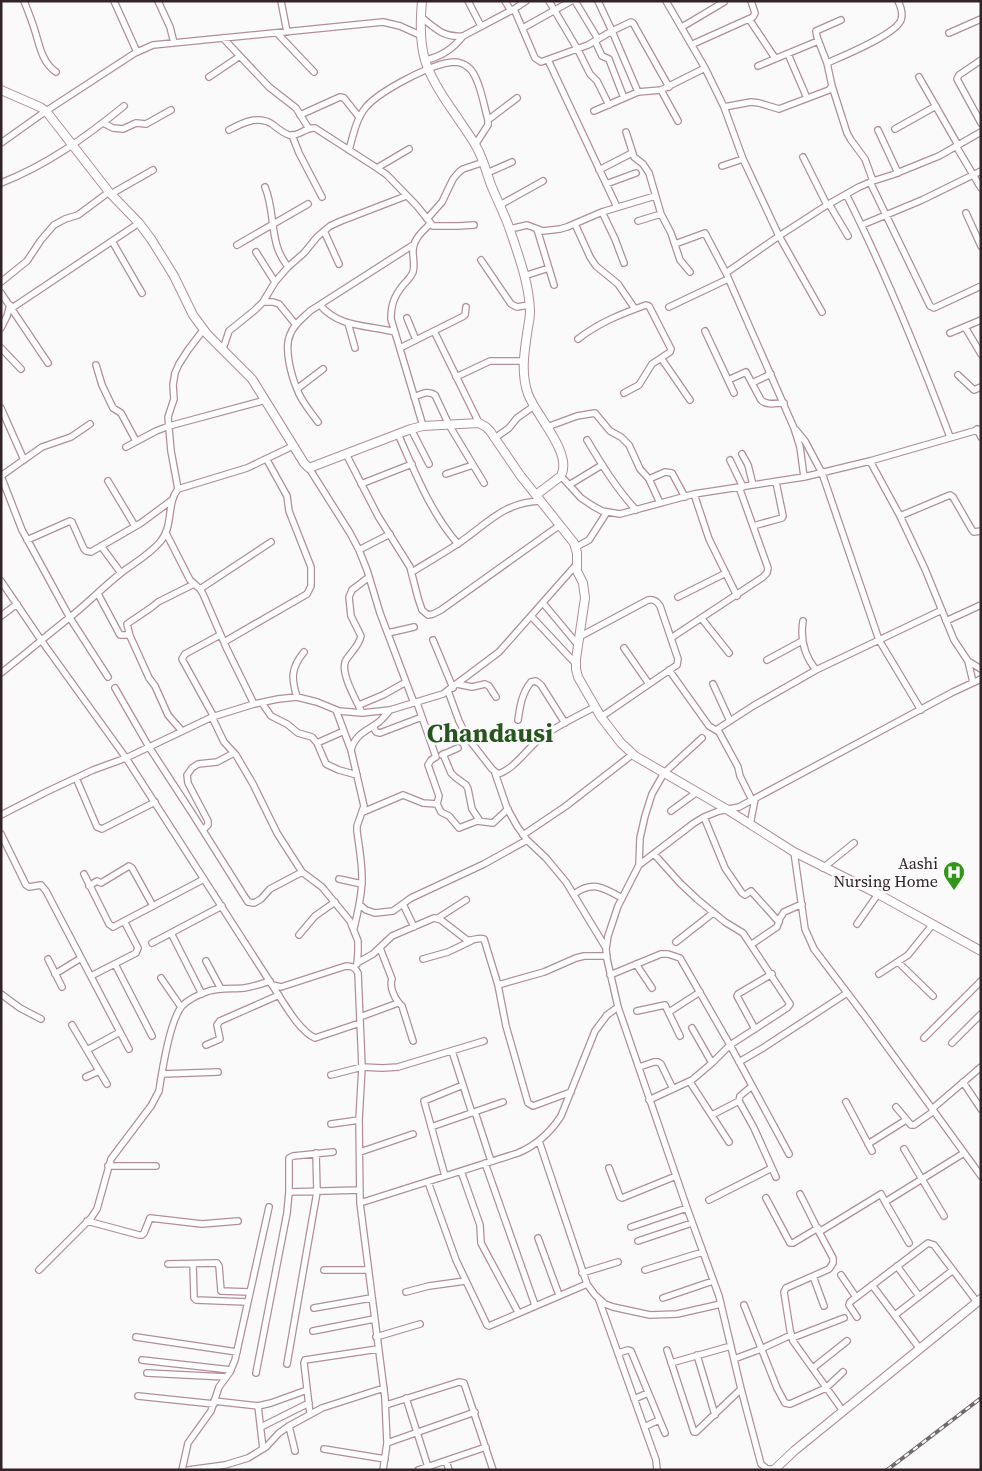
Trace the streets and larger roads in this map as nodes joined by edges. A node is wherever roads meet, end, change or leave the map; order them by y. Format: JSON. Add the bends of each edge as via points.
{"nodes":[{"id":1,"x":24,"y":1,"type":"edge"},
{"id":2,"x":114,"y":1,"type":"edge"},
{"id":3,"x":158,"y":1,"type":"edge"},
{"id":4,"x":280,"y":1,"type":"edge"},
{"id":5,"x":422,"y":1,"type":"edge"},
{"id":6,"x":468,"y":1,"type":"edge"},
{"id":7,"x":505,"y":1,"type":"edge"},
{"id":8,"x":526,"y":1,"type":"edge"},
{"id":9,"x":549,"y":1,"type":"edge"},
{"id":10,"x":571,"y":1,"type":"edge"},
{"id":11,"x":575,"y":1,"type":"edge"},
{"id":12,"x":598,"y":1,"type":"edge"},
{"id":13,"x":666,"y":1,"type":"edge"},
{"id":14,"x":751,"y":1,"type":"edge"},
{"id":15,"x":898,"y":1,"type":"edge"},
{"id":16,"x":724,"y":2,"type":"edge"},
{"id":17,"x":512,"y":10,"type":"junction"},
{"id":18,"x":555,"y":10,"type":"junction"},
{"id":19,"x":421,"y":17,"type":"junction"},
{"id":20,"x":749,"y":19,"type":"junction"},
{"id":21,"x":981,"y":19,"type":"edge"},
{"id":22,"x":841,"y":20,"type":"dead end"},
{"id":23,"x":481,"y":26,"type":"junction"},
{"id":24,"x":682,"y":27,"type":"junction"},
{"id":25,"x":523,"y":28,"type":"junction"},
{"id":26,"x":612,"y":31,"type":"junction"},
{"id":27,"x":287,"y":32,"type":"junction"},
{"id":28,"x":277,"y":33,"type":"junction"},
{"id":29,"x":949,"y":33,"type":"dead end"},
{"id":30,"x":420,"y":35,"type":"junction"},
{"id":31,"x":463,"y":36,"type":"junction"},
{"id":32,"x":223,"y":38,"type":"junction"},
{"id":33,"x":596,"y":40,"type":"junction"},
{"id":34,"x":818,"y":41,"type":"junction"},
{"id":35,"x":174,"y":43,"type":"junction"},
{"id":36,"x":693,"y":44,"type":"junction"},
{"id":37,"x":578,"y":50,"type":"junction"},
{"id":38,"x":137,"y":52,"type":"junction"},
{"id":39,"x":788,"y":54,"type":"junction"},
{"id":40,"x":240,"y":56,"type":"junction"},
{"id":41,"x":775,"y":58,"type":"junction"},
{"id":42,"x":425,"y":60,"type":"junction"},
{"id":43,"x":548,"y":60,"type":"junction"},
{"id":44,"x":980,"y":62,"type":"edge"},
{"id":45,"x":827,"y":63,"type":"junction"},
{"id":46,"x":758,"y":66,"type":"dead end"},
{"id":47,"x":706,"y":68,"type":"junction"},
{"id":48,"x":428,"y":70,"type":"junction"},
{"id":49,"x":56,"y":72,"type":"dead end"},
{"id":50,"x":314,"y":72,"type":"dead end"},
{"id":51,"x":209,"y":77,"type":"dead end"},
{"id":52,"x":919,"y":77,"type":"dead end"},
{"id":53,"x":832,"y":86,"type":"junction"},
{"id":54,"x":669,"y":87,"type":"junction"},
{"id":55,"x":1,"y":90,"type":"edge"},
{"id":56,"x":660,"y":90,"type":"junction"},
{"id":57,"x":640,"y":92,"type":"junction"},
{"id":58,"x":517,"y":98,"type":"dead end"},
{"id":59,"x":624,"y":98,"type":"junction"},
{"id":60,"x":807,"y":98,"type":"junction"},
{"id":61,"x":609,"y":105,"type":"junction"},
{"id":62,"x":124,"y":106,"type":"dead end"},
{"id":63,"x":936,"y":106,"type":"junction"},
{"id":64,"x":724,"y":108,"type":"junction"},
{"id":65,"x":171,"y":110,"type":"dead end"},
{"id":66,"x":46,"y":111,"type":"junction"},
{"id":67,"x":594,"y":111,"type":"dead end"},
{"id":68,"x":300,"y":115,"type":"junction"},
{"id":69,"x":359,"y":117,"type":"junction"},
{"id":70,"x":488,"y":120,"type":"junction"},
{"id":71,"x":678,"y":121,"type":"dead end"},
{"id":72,"x":103,"y":123,"type":"junction"},
{"id":73,"x":981,"y":124,"type":"edge"},
{"id":74,"x":309,"y":128,"type":"junction"},
{"id":75,"x":895,"y":129,"type":"dead end"},
{"id":76,"x":228,"y":130,"type":"dead end"},
{"id":77,"x":878,"y":130,"type":"dead end"},
{"id":78,"x":626,"y":132,"type":"dead end"},
{"id":79,"x":981,"y":132,"type":"edge"},
{"id":80,"x":292,"y":135,"type":"junction"},
{"id":81,"x":1,"y":143,"type":"edge"},
{"id":82,"x":73,"y":145,"type":"junction"},
{"id":83,"x":476,"y":145,"type":"junction"},
{"id":84,"x":957,"y":146,"type":"junction"},
{"id":85,"x":409,"y":149,"type":"dead end"},
{"id":86,"x":349,"y":150,"type":"junction"},
{"id":87,"x":632,"y":153,"type":"junction"},
{"id":88,"x":743,"y":158,"type":"junction"},
{"id":89,"x":803,"y":158,"type":"dead end"},
{"id":90,"x":484,"y":162,"type":"junction"},
{"id":91,"x":512,"y":162,"type":"dead end"},
{"id":92,"x":722,"y":166,"type":"dead end"},
{"id":93,"x":377,"y":168,"type":"junction"},
{"id":94,"x":153,"y":170,"type":"dead end"},
{"id":95,"x":599,"y":170,"type":"junction"},
{"id":96,"x":981,"y":171,"type":"edge"},
{"id":97,"x":487,"y":173,"type":"junction"},
{"id":98,"x":636,"y":173,"type":"dead end"},
{"id":99,"x":898,"y":173,"type":"junction"},
{"id":100,"x":973,"y":175,"type":"junction"},
{"id":101,"x":543,"y":180,"type":"dead end"},
{"id":102,"x":872,"y":181,"type":"junction"},
{"id":103,"x":1,"y":184,"type":"edge"},
{"id":104,"x":606,"y":184,"type":"junction"},
{"id":105,"x":265,"y":187,"type":"dead end"},
{"id":106,"x":981,"y":188,"type":"edge"},
{"id":107,"x":110,"y":193,"type":"junction"},
{"id":108,"x":846,"y":194,"type":"junction"},
{"id":109,"x":406,"y":196,"type":"junction"},
{"id":110,"x":655,"y":196,"type":"junction"},
{"id":111,"x":322,"y":197,"type":"dead end"},
{"id":112,"x":308,"y":204,"type":"dead end"},
{"id":113,"x":500,"y":204,"type":"junction"},
{"id":114,"x":828,"y":204,"type":"junction"},
{"id":115,"x":617,"y":207,"type":"junction"},
{"id":116,"x":602,"y":212,"type":"junction"},
{"id":117,"x":966,"y":212,"type":"dead end"},
{"id":118,"x":661,"y":214,"type":"junction"},
{"id":119,"x":886,"y":215,"type":"junction"},
{"id":120,"x":429,"y":221,"type":"junction"},
{"id":121,"x":638,"y":221,"type":"dead end"},
{"id":122,"x":139,"y":223,"type":"junction"},
{"id":123,"x":272,"y":224,"type":"junction"},
{"id":124,"x":575,"y":224,"type":"junction"},
{"id":125,"x":474,"y":225,"type":"dead end"},
{"id":126,"x":862,"y":225,"type":"junction"},
{"id":127,"x":510,"y":229,"type":"junction"},
{"id":128,"x":537,"y":230,"type":"junction"},
{"id":129,"x":324,"y":231,"type":"junction"},
{"id":130,"x":779,"y":236,"type":"junction"},
{"id":131,"x":848,"y":236,"type":"dead end"},
{"id":132,"x":112,"y":241,"type":"junction"},
{"id":133,"x":675,"y":244,"type":"junction"},
{"id":134,"x":236,"y":245,"type":"dead end"},
{"id":135,"x":414,"y":245,"type":"junction"},
{"id":136,"x":981,"y":246,"type":"edge"},
{"id":137,"x":256,"y":252,"type":"dead end"},
{"id":138,"x":481,"y":260,"type":"dead end"},
{"id":139,"x":624,"y":263,"type":"dead end"},
{"id":140,"x":339,"y":264,"type":"dead end"},
{"id":141,"x":288,"y":267,"type":"junction"},
{"id":142,"x":549,"y":268,"type":"junction"},
{"id":143,"x":690,"y":272,"type":"dead end"},
{"id":144,"x":730,"y":272,"type":"junction"},
{"id":145,"x":524,"y":276,"type":"junction"},
{"id":146,"x":1,"y":282,"type":"edge"},
{"id":147,"x":275,"y":282,"type":"junction"},
{"id":148,"x":554,"y":285,"type":"dead end"},
{"id":149,"x":981,"y":286,"type":"edge"},
{"id":150,"x":1,"y":293,"type":"edge"},
{"id":151,"x":142,"y":293,"type":"dead end"},
{"id":152,"x":263,"y":302,"type":"junction"},
{"id":153,"x":320,"y":305,"type":"junction"},
{"id":154,"x":529,"y":305,"type":"junction"},
{"id":155,"x":11,"y":307,"type":"junction"},
{"id":156,"x":466,"y":307,"type":"dead end"},
{"id":157,"x":669,"y":307,"type":"dead end"},
{"id":158,"x":635,"y":309,"type":"junction"},
{"id":159,"x":822,"y":312,"type":"dead end"},
{"id":160,"x":407,"y":318,"type":"dead end"},
{"id":161,"x":981,"y":320,"type":"edge"},
{"id":162,"x":348,"y":323,"type":"junction"},
{"id":163,"x":296,"y":325,"type":"junction"},
{"id":164,"x":965,"y":326,"type":"junction"},
{"id":165,"x":1,"y":328,"type":"edge"},
{"id":166,"x":204,"y":329,"type":"junction"},
{"id":167,"x":434,"y":331,"type":"junction"},
{"id":168,"x":705,"y":331,"type":"dead end"},
{"id":169,"x":395,"y":332,"type":"junction"},
{"id":170,"x":950,"y":333,"type":"dead end"},
{"id":171,"x":578,"y":339,"type":"dead end"},
{"id":172,"x":416,"y":340,"type":"junction"},
{"id":173,"x":1,"y":348,"type":"edge"},
{"id":174,"x":355,"y":348,"type":"dead end"},
{"id":175,"x":400,"y":348,"type":"junction"},
{"id":176,"x":223,"y":349,"type":"junction"},
{"id":177,"x":981,"y":354,"type":"edge"},
{"id":178,"x":661,"y":358,"type":"junction"},
{"id":179,"x":524,"y":362,"type":"junction"},
{"id":180,"x":48,"y":363,"type":"dead end"},
{"id":181,"x":96,"y":365,"type":"dead end"},
{"id":182,"x":21,"y":369,"type":"dead end"},
{"id":183,"x":323,"y":369,"type":"dead end"},
{"id":184,"x":771,"y":374,"type":"junction"},
{"id":185,"x":958,"y":375,"type":"dead end"},
{"id":186,"x":456,"y":377,"type":"junction"},
{"id":187,"x":728,"y":380,"type":"junction"},
{"id":188,"x":752,"y":384,"type":"junction"},
{"id":189,"x":981,"y":387,"type":"edge"},
{"id":190,"x":297,"y":389,"type":"junction"},
{"id":191,"x":624,"y":393,"type":"dead end"},
{"id":192,"x":734,"y":393,"type":"dead end"},
{"id":193,"x":414,"y":397,"type":"junction"},
{"id":194,"x":266,"y":400,"type":"junction"},
{"id":195,"x":690,"y":400,"type":"dead end"},
{"id":196,"x":784,"y":403,"type":"junction"},
{"id":197,"x":534,"y":406,"type":"junction"},
{"id":198,"x":1,"y":408,"type":"edge"},
{"id":199,"x":318,"y":422,"type":"dead end"},
{"id":200,"x":479,"y":423,"type":"junction"},
{"id":201,"x":90,"y":424,"type":"dead end"},
{"id":202,"x":449,"y":425,"type":"junction"},
{"id":203,"x":169,"y":426,"type":"junction"},
{"id":204,"x":423,"y":426,"type":"junction"},
{"id":205,"x":547,"y":427,"type":"junction"},
{"id":206,"x":794,"y":428,"type":"junction"},
{"id":207,"x":411,"y":429,"type":"junction"},
{"id":208,"x":979,"y":429,"type":"edge"},
{"id":209,"x":398,"y":434,"type":"junction"},
{"id":210,"x":950,"y":437,"type":"junction"},
{"id":211,"x":495,"y":438,"type":"junction"},
{"id":212,"x":981,"y":438,"type":"edge"},
{"id":213,"x":587,"y":440,"type":"dead end"},
{"id":214,"x":136,"y":441,"type":"junction"},
{"id":215,"x":293,"y":446,"type":"junction"},
{"id":216,"x":126,"y":447,"type":"dead end"},
{"id":217,"x":346,"y":454,"type":"junction"},
{"id":218,"x":742,"y":454,"type":"dead end"},
{"id":219,"x":24,"y":460,"type":"junction"},
{"id":220,"x":267,"y":460,"type":"junction"},
{"id":221,"x":730,"y":460,"type":"dead end"},
{"id":222,"x":870,"y":461,"type":"junction"},
{"id":223,"x":412,"y":464,"type":"junction"},
{"id":224,"x":429,"y":464,"type":"dead end"},
{"id":225,"x":473,"y":465,"type":"junction"},
{"id":226,"x":602,"y":465,"type":"junction"},
{"id":227,"x":309,"y":468,"type":"junction"},
{"id":228,"x":822,"y":473,"type":"junction"},
{"id":229,"x":446,"y":474,"type":"dead end"},
{"id":230,"x":1,"y":476,"type":"edge"},
{"id":231,"x":561,"y":476,"type":"junction"},
{"id":232,"x":804,"y":477,"type":"junction"},
{"id":233,"x":649,"y":479,"type":"junction"},
{"id":234,"x":108,"y":481,"type":"dead end"},
{"id":235,"x":776,"y":482,"type":"junction"},
{"id":236,"x":484,"y":483,"type":"dead end"},
{"id":237,"x":361,"y":484,"type":"junction"},
{"id":238,"x":569,"y":484,"type":"junction"},
{"id":239,"x":752,"y":485,"type":"junction"},
{"id":240,"x":741,"y":487,"type":"junction"},
{"id":241,"x":178,"y":489,"type":"junction"},
{"id":242,"x":694,"y":494,"type":"junction"},
{"id":243,"x":685,"y":497,"type":"junction"},
{"id":244,"x":538,"y":498,"type":"junction"},
{"id":245,"x":172,"y":500,"type":"junction"},
{"id":246,"x":660,"y":503,"type":"junction"},
{"id":247,"x":636,"y":510,"type":"junction"},
{"id":248,"x":607,"y":512,"type":"junction"},
{"id":249,"x":900,"y":516,"type":"junction"},
{"id":250,"x":135,"y":526,"type":"junction"},
{"id":251,"x":560,"y":526,"type":"junction"},
{"id":252,"x":753,"y":526,"type":"junction"},
{"id":253,"x":981,"y":531,"type":"edge"},
{"id":254,"x":166,"y":533,"type":"junction"},
{"id":255,"x":390,"y":534,"type":"junction"},
{"id":256,"x":27,"y":540,"type":"junction"},
{"id":257,"x":271,"y":542,"type":"dead end"},
{"id":258,"x":458,"y":544,"type":"junction"},
{"id":259,"x":101,"y":546,"type":"junction"},
{"id":260,"x":576,"y":547,"type":"junction"},
{"id":261,"x":359,"y":550,"type":"junction"},
{"id":262,"x":576,"y":566,"type":"junction"},
{"id":263,"x":412,"y":572,"type":"junction"},
{"id":264,"x":121,"y":573,"type":"junction"},
{"id":265,"x":726,"y":574,"type":"junction"},
{"id":266,"x":369,"y":577,"type":"junction"},
{"id":267,"x":1,"y":581,"type":"edge"},
{"id":268,"x":194,"y":584,"type":"junction"},
{"id":269,"x":200,"y":589,"type":"junction"},
{"id":270,"x":98,"y":594,"type":"junction"},
{"id":271,"x":678,"y":596,"type":"dead end"},
{"id":272,"x":737,"y":596,"type":"junction"},
{"id":273,"x":543,"y":603,"type":"junction"},
{"id":274,"x":17,"y":604,"type":"junction"},
{"id":275,"x":981,"y":605,"type":"edge"},
{"id":276,"x":942,"y":610,"type":"junction"},
{"id":277,"x":1,"y":616,"type":"edge"},
{"id":278,"x":531,"y":616,"type":"junction"},
{"id":279,"x":70,"y":618,"type":"junction"},
{"id":280,"x":702,"y":619,"type":"junction"},
{"id":281,"x":803,"y":621,"type":"dead end"},
{"id":282,"x":946,"y":621,"type":"junction"},
{"id":283,"x":414,"y":627,"type":"dead end"},
{"id":284,"x":388,"y":633,"type":"junction"},
{"id":285,"x":220,"y":635,"type":"junction"},
{"id":286,"x":130,"y":636,"type":"junction"},
{"id":287,"x":671,"y":638,"type":"junction"},
{"id":288,"x":41,"y":640,"type":"junction"},
{"id":289,"x":433,"y":640,"type":"dead end"},
{"id":290,"x":879,"y":640,"type":"junction"},
{"id":291,"x":578,"y":641,"type":"junction"},
{"id":292,"x":802,"y":641,"type":"junction"},
{"id":293,"x":224,"y":642,"type":"junction"},
{"id":294,"x":624,"y":648,"type":"dead end"},
{"id":295,"x":304,"y":652,"type":"dead end"},
{"id":296,"x":729,"y":653,"type":"dead end"},
{"id":297,"x":768,"y":660,"type":"dead end"},
{"id":298,"x":968,"y":661,"type":"junction"},
{"id":299,"x":576,"y":664,"type":"junction"},
{"id":300,"x":981,"y":669,"type":"edge"},
{"id":301,"x":669,"y":670,"type":"junction"},
{"id":302,"x":816,"y":670,"type":"junction"},
{"id":303,"x":1,"y":674,"type":"edge"},
{"id":304,"x":108,"y":676,"type":"dead end"},
{"id":305,"x":981,"y":679,"type":"edge"},
{"id":306,"x":406,"y":682,"type":"junction"},
{"id":307,"x":973,"y":682,"type":"junction"},
{"id":308,"x":649,"y":684,"type":"junction"},
{"id":309,"x":713,"y":684,"type":"dead end"},
{"id":310,"x":115,"y":688,"type":"dead end"},
{"id":311,"x":453,"y":688,"type":"junction"},
{"id":312,"x":296,"y":697,"type":"junction"},
{"id":313,"x":496,"y":697,"type":"dead end"},
{"id":314,"x":262,"y":702,"type":"junction"},
{"id":315,"x":416,"y":703,"type":"junction"},
{"id":316,"x":254,"y":704,"type":"junction"},
{"id":317,"x":359,"y":705,"type":"junction"},
{"id":318,"x":595,"y":707,"type":"junction"},
{"id":319,"x":336,"y":710,"type":"junction"},
{"id":320,"x":390,"y":710,"type":"junction"},
{"id":321,"x":920,"y":710,"type":"junction"},
{"id":322,"x":362,"y":713,"type":"junction"},
{"id":323,"x":601,"y":716,"type":"junction"},
{"id":324,"x":213,"y":717,"type":"junction"},
{"id":325,"x":422,"y":717,"type":"junction"},
{"id":326,"x":518,"y":720,"type":"dead end"},
{"id":327,"x":730,"y":721,"type":"junction"},
{"id":328,"x":565,"y":723,"type":"junction"},
{"id":329,"x":373,"y":726,"type":"junction"},
{"id":330,"x":716,"y":730,"type":"junction"},
{"id":331,"x":182,"y":731,"type":"junction"},
{"id":332,"x":344,"y":731,"type":"junction"},
{"id":333,"x":702,"y":738,"type":"dead end"},
{"id":334,"x":317,"y":743,"type":"junction"},
{"id":335,"x":149,"y":747,"type":"junction"},
{"id":336,"x":458,"y":748,"type":"dead end"},
{"id":337,"x":351,"y":750,"type":"junction"},
{"id":338,"x":234,"y":753,"type":"junction"},
{"id":339,"x":443,"y":754,"type":"junction"},
{"id":340,"x":633,"y":754,"type":"junction"},
{"id":341,"x":436,"y":757,"type":"junction"},
{"id":342,"x":126,"y":758,"type":"junction"},
{"id":343,"x":495,"y":772,"type":"junction"},
{"id":344,"x":664,"y":773,"type":"junction"},
{"id":345,"x":357,"y":775,"type":"junction"},
{"id":346,"x":76,"y":778,"type":"junction"},
{"id":347,"x":697,"y":792,"type":"junction"},
{"id":348,"x":754,"y":800,"type":"junction"},
{"id":349,"x":155,"y":802,"type":"junction"},
{"id":350,"x":437,"y":804,"type":"junction"},
{"id":351,"x":508,"y":809,"type":"junction"},
{"id":352,"x":728,"y":810,"type":"junction"},
{"id":353,"x":671,"y":811,"type":"dead end"},
{"id":354,"x":363,"y":812,"type":"junction"},
{"id":355,"x":1,"y":815,"type":"edge"},
{"id":356,"x":704,"y":817,"type":"junction"},
{"id":357,"x":480,"y":821,"type":"junction"},
{"id":358,"x":750,"y":825,"type":"junction"},
{"id":359,"x":203,"y":830,"type":"junction"},
{"id":360,"x":1,"y":834,"type":"edge"},
{"id":361,"x":525,"y":838,"type":"junction"},
{"id":362,"x":854,"y":843,"type":"dead end"},
{"id":363,"x":794,"y":852,"type":"junction"},
{"id":364,"x":654,"y":854,"type":"junction"},
{"id":365,"x":639,"y":865,"type":"junction"},
{"id":366,"x":824,"y":868,"type":"junction"},
{"id":367,"x":302,"y":872,"type":"junction"},
{"id":368,"x":84,"y":874,"type":"dead end"},
{"id":369,"x":204,"y":879,"type":"junction"},
{"id":370,"x":338,"y":879,"type":"dead end"},
{"id":371,"x":362,"y":884,"type":"junction"},
{"id":372,"x":89,"y":886,"type":"junction"},
{"id":373,"x":574,"y":894,"type":"junction"},
{"id":374,"x":878,"y":894,"type":"junction"},
{"id":375,"x":622,"y":898,"type":"junction"},
{"id":376,"x":466,"y":900,"type":"dead end"},
{"id":377,"x":335,"y":902,"type":"junction"},
{"id":378,"x":402,"y":904,"type":"junction"},
{"id":379,"x":802,"y":904,"type":"junction"},
{"id":380,"x":360,"y":905,"type":"junction"},
{"id":381,"x":153,"y":906,"type":"junction"},
{"id":382,"x":222,"y":906,"type":"junction"},
{"id":383,"x":713,"y":913,"type":"junction"},
{"id":384,"x":438,"y":918,"type":"junction"},
{"id":385,"x":124,"y":921,"type":"junction"},
{"id":386,"x":779,"y":922,"type":"junction"},
{"id":387,"x":857,"y":924,"type":"dead end"},
{"id":388,"x":933,"y":924,"type":"junction"},
{"id":389,"x":414,"y":927,"type":"junction"},
{"id":390,"x":354,"y":929,"type":"junction"},
{"id":391,"x":171,"y":933,"type":"junction"},
{"id":392,"x":299,"y":935,"type":"dead end"},
{"id":393,"x":471,"y":941,"type":"junction"},
{"id":394,"x":676,"y":942,"type":"dead end"},
{"id":395,"x":152,"y":943,"type":"dead end"},
{"id":396,"x":752,"y":944,"type":"junction"},
{"id":397,"x":380,"y":948,"type":"junction"},
{"id":398,"x":981,"y":950,"type":"edge"},
{"id":399,"x":606,"y":952,"type":"junction"},
{"id":400,"x":81,"y":958,"type":"junction"},
{"id":401,"x":48,"y":959,"type":"dead end"},
{"id":402,"x":423,"y":959,"type":"dead end"},
{"id":403,"x":206,"y":961,"type":"dead end"},
{"id":404,"x":898,"y":962,"type":"junction"},
{"id":405,"x":114,"y":964,"type":"junction"},
{"id":406,"x":636,"y":964,"type":"junction"},
{"id":407,"x":356,"y":966,"type":"junction"},
{"id":408,"x":55,"y":974,"type":"junction"},
{"id":409,"x":772,"y":974,"type":"junction"},
{"id":410,"x":879,"y":974,"type":"dead end"},
{"id":411,"x":610,"y":975,"type":"junction"},
{"id":412,"x":91,"y":976,"type":"junction"},
{"id":413,"x":161,"y":978,"type":"dead end"},
{"id":414,"x":981,"y":981,"type":"edge"},
{"id":415,"x":271,"y":983,"type":"junction"},
{"id":416,"x":498,"y":985,"type":"junction"},
{"id":417,"x":62,"y":987,"type":"dead end"},
{"id":418,"x":652,"y":988,"type":"dead end"},
{"id":419,"x":221,"y":989,"type":"junction"},
{"id":420,"x":700,"y":992,"type":"junction"},
{"id":421,"x":847,"y":993,"type":"junction"},
{"id":422,"x":1,"y":994,"type":"edge"},
{"id":423,"x":202,"y":994,"type":"junction"},
{"id":424,"x":279,"y":995,"type":"junction"},
{"id":425,"x":933,"y":996,"type":"dead end"},
{"id":426,"x":398,"y":1003,"type":"junction"},
{"id":427,"x":181,"y":1007,"type":"junction"},
{"id":428,"x":618,"y":1007,"type":"junction"},
{"id":429,"x":637,"y":1012,"type":"dead end"},
{"id":430,"x":669,"y":1012,"type":"junction"},
{"id":431,"x":981,"y":1014,"type":"edge"},
{"id":432,"x":40,"y":1019,"type":"dead end"},
{"id":433,"x":360,"y":1020,"type":"junction"},
{"id":434,"x":72,"y":1025,"type":"dead end"},
{"id":435,"x":692,"y":1028,"type":"dead end"},
{"id":436,"x":755,"y":1028,"type":"junction"},
{"id":437,"x":120,"y":1032,"type":"junction"},
{"id":438,"x":152,"y":1036,"type":"dead end"},
{"id":439,"x":680,"y":1036,"type":"dead end"},
{"id":440,"x":924,"y":1038,"type":"dead end"},
{"id":441,"x":413,"y":1041,"type":"dead end"},
{"id":442,"x":484,"y":1041,"type":"dead end"},
{"id":443,"x":952,"y":1043,"type":"dead end"},
{"id":444,"x":206,"y":1045,"type":"dead end"},
{"id":445,"x":730,"y":1045,"type":"junction"},
{"id":446,"x":129,"y":1049,"type":"dead end"},
{"id":447,"x":87,"y":1050,"type":"junction"},
{"id":448,"x":452,"y":1051,"type":"junction"},
{"id":449,"x":739,"y":1062,"type":"junction"},
{"id":450,"x":712,"y":1063,"type":"junction"},
{"id":451,"x":362,"y":1067,"type":"junction"},
{"id":452,"x":639,"y":1067,"type":"junction"},
{"id":453,"x":981,"y":1067,"type":"edge"},
{"id":454,"x":99,"y":1071,"type":"junction"},
{"id":455,"x":218,"y":1072,"type":"dead end"},
{"id":456,"x":162,"y":1074,"type":"junction"},
{"id":457,"x":331,"y":1075,"type":"dead end"},
{"id":458,"x":86,"y":1077,"type":"dead end"},
{"id":459,"x":690,"y":1082,"type":"junction"},
{"id":460,"x":963,"y":1082,"type":"junction"},
{"id":461,"x":107,"y":1084,"type":"dead end"},
{"id":462,"x":463,"y":1085,"type":"junction"},
{"id":463,"x":752,"y":1086,"type":"junction"},
{"id":464,"x":672,"y":1090,"type":"junction"},
{"id":465,"x":570,"y":1092,"type":"junction"},
{"id":466,"x":649,"y":1100,"type":"junction"},
{"id":467,"x":739,"y":1101,"type":"junction"},
{"id":468,"x":503,"y":1102,"type":"dead end"},
{"id":469,"x":846,"y":1102,"type":"dead end"},
{"id":470,"x":896,"y":1107,"type":"dead end"},
{"id":471,"x":981,"y":1109,"type":"edge"},
{"id":472,"x":933,"y":1110,"type":"junction"},
{"id":473,"x":474,"y":1112,"type":"junction"},
{"id":474,"x":712,"y":1116,"type":"junction"},
{"id":475,"x":360,"y":1120,"type":"junction"},
{"id":476,"x":906,"y":1120,"type":"junction"},
{"id":477,"x":331,"y":1124,"type":"dead end"},
{"id":478,"x":431,"y":1127,"type":"junction"},
{"id":479,"x":413,"y":1134,"type":"dead end"},
{"id":480,"x":539,"y":1141,"type":"junction"},
{"id":481,"x":728,"y":1142,"type":"dead end"},
{"id":482,"x":868,"y":1144,"type":"junction"},
{"id":483,"x":904,"y":1149,"type":"dead end"},
{"id":484,"x":872,"y":1151,"type":"dead end"},
{"id":485,"x":333,"y":1152,"type":"dead end"},
{"id":486,"x":360,"y":1152,"type":"junction"},
{"id":487,"x":316,"y":1153,"type":"junction"},
{"id":488,"x":964,"y":1153,"type":"junction"},
{"id":489,"x":789,"y":1154,"type":"dead end"},
{"id":490,"x":488,"y":1162,"type":"junction"},
{"id":491,"x":108,"y":1166,"type":"junction"},
{"id":492,"x":156,"y":1166,"type":"dead end"},
{"id":493,"x":610,"y":1168,"type":"dead end"},
{"id":494,"x":772,"y":1168,"type":"junction"},
{"id":495,"x":461,"y":1171,"type":"junction"},
{"id":496,"x":445,"y":1176,"type":"junction"},
{"id":497,"x":676,"y":1176,"type":"junction"},
{"id":498,"x":981,"y":1176,"type":"edge"},
{"id":499,"x":776,"y":1177,"type":"dead end"},
{"id":500,"x":921,"y":1180,"type":"junction"},
{"id":501,"x":428,"y":1182,"type":"junction"},
{"id":502,"x":360,"y":1190,"type":"junction"},
{"id":503,"x":289,"y":1192,"type":"junction"},
{"id":504,"x":317,"y":1192,"type":"junction"},
{"id":505,"x":800,"y":1194,"type":"dead end"},
{"id":506,"x":766,"y":1198,"type":"dead end"},
{"id":507,"x":710,"y":1200,"type":"dead end"},
{"id":508,"x":885,"y":1202,"type":"junction"},
{"id":509,"x":360,"y":1203,"type":"junction"},
{"id":510,"x":268,"y":1207,"type":"dead end"},
{"id":511,"x":687,"y":1208,"type":"junction"},
{"id":512,"x":944,"y":1216,"type":"dead end"},
{"id":513,"x":87,"y":1221,"type":"junction"},
{"id":514,"x":238,"y":1221,"type":"dead end"},
{"id":515,"x":692,"y":1223,"type":"junction"},
{"id":516,"x":631,"y":1227,"type":"dead end"},
{"id":517,"x":818,"y":1230,"type":"junction"},
{"id":518,"x":538,"y":1238,"type":"dead end"},
{"id":519,"x":638,"y":1241,"type":"dead end"},
{"id":520,"x":909,"y":1243,"type":"dead end"},
{"id":521,"x":703,"y":1252,"type":"junction"},
{"id":522,"x":618,"y":1262,"type":"dead end"},
{"id":523,"x":168,"y":1264,"type":"dead end"},
{"id":524,"x":193,"y":1264,"type":"junction"},
{"id":525,"x":897,"y":1266,"type":"junction"},
{"id":526,"x":39,"y":1270,"type":"dead end"},
{"id":527,"x":324,"y":1270,"type":"dead end"},
{"id":528,"x":368,"y":1270,"type":"junction"},
{"id":529,"x":644,"y":1270,"type":"dead end"},
{"id":530,"x":953,"y":1270,"type":"junction"},
{"id":531,"x":582,"y":1272,"type":"junction"},
{"id":532,"x":841,"y":1275,"type":"dead end"},
{"id":533,"x":813,"y":1276,"type":"junction"},
{"id":534,"x":465,"y":1281,"type":"junction"},
{"id":535,"x":713,"y":1281,"type":"junction"},
{"id":536,"x":587,"y":1284,"type":"junction"},
{"id":537,"x":872,"y":1285,"type":"junction"},
{"id":538,"x":250,"y":1292,"type":"junction"},
{"id":539,"x":406,"y":1292,"type":"dead end"},
{"id":540,"x":559,"y":1295,"type":"junction"},
{"id":541,"x":919,"y":1296,"type":"junction"},
{"id":542,"x":856,"y":1297,"type":"junction"},
{"id":543,"x":371,"y":1298,"type":"junction"},
{"id":544,"x":663,"y":1298,"type":"dead end"},
{"id":545,"x":600,"y":1300,"type":"junction"},
{"id":546,"x":979,"y":1301,"type":"edge"},
{"id":547,"x":247,"y":1302,"type":"junction"},
{"id":548,"x":721,"y":1304,"type":"junction"},
{"id":549,"x":535,"y":1305,"type":"junction"},
{"id":550,"x":744,"y":1305,"type":"dead end"},
{"id":551,"x":824,"y":1306,"type":"dead end"},
{"id":552,"x":314,"y":1308,"type":"dead end"},
{"id":553,"x":518,"y":1312,"type":"junction"},
{"id":554,"x":895,"y":1315,"type":"junction"},
{"id":555,"x":858,"y":1317,"type":"dead end"},
{"id":556,"x":844,"y":1318,"type":"dead end"},
{"id":557,"x":374,"y":1319,"type":"junction"},
{"id":558,"x":420,"y":1324,"type":"dead end"},
{"id":559,"x":313,"y":1331,"type":"dead end"},
{"id":560,"x":136,"y":1337,"type":"dead end"},
{"id":561,"x":376,"y":1337,"type":"junction"},
{"id":562,"x":792,"y":1337,"type":"junction"},
{"id":563,"x":847,"y":1341,"type":"dead end"},
{"id":564,"x":731,"y":1346,"type":"junction"},
{"id":565,"x":378,"y":1349,"type":"junction"},
{"id":566,"x":761,"y":1349,"type":"junction"},
{"id":567,"x":920,"y":1349,"type":"junction"},
{"id":568,"x":667,"y":1350,"type":"dead end"},
{"id":569,"x":237,"y":1352,"type":"junction"},
{"id":570,"x":618,"y":1353,"type":"junction"},
{"id":571,"x":697,"y":1355,"type":"junction"},
{"id":572,"x":734,"y":1359,"type":"junction"},
{"id":573,"x":142,"y":1360,"type":"dead end"},
{"id":574,"x":671,"y":1363,"type":"junction"},
{"id":575,"x":286,"y":1364,"type":"dead end"},
{"id":576,"x":813,"y":1368,"type":"junction"},
{"id":577,"x":231,"y":1370,"type":"junction"},
{"id":578,"x":843,"y":1372,"type":"dead end"},
{"id":579,"x":147,"y":1373,"type":"dead end"},
{"id":580,"x":256,"y":1373,"type":"dead end"},
{"id":581,"x":226,"y":1377,"type":"junction"},
{"id":582,"x":384,"y":1388,"type":"junction"},
{"id":583,"x":826,"y":1388,"type":"junction"},
{"id":584,"x":741,"y":1389,"type":"junction"},
{"id":585,"x":307,"y":1390,"type":"junction"},
{"id":586,"x":648,"y":1393,"type":"junction"},
{"id":587,"x":138,"y":1396,"type":"dead end"},
{"id":588,"x":406,"y":1398,"type":"junction"},
{"id":589,"x":634,"y":1400,"type":"junction"},
{"id":590,"x":214,"y":1402,"type":"junction"},
{"id":591,"x":309,"y":1403,"type":"junction"},
{"id":592,"x":386,"y":1405,"type":"junction"},
{"id":593,"x":258,"y":1406,"type":"junction"},
{"id":594,"x":843,"y":1411,"type":"junction"},
{"id":595,"x":475,"y":1412,"type":"junction"},
{"id":596,"x":310,"y":1414,"type":"junction"},
{"id":597,"x":715,"y":1415,"type":"junction"},
{"id":598,"x":659,"y":1420,"type":"junction"},
{"id":599,"x":289,"y":1426,"type":"junction"},
{"id":600,"x":261,"y":1427,"type":"junction"},
{"id":601,"x":644,"y":1427,"type":"junction"},
{"id":602,"x":417,"y":1432,"type":"junction"},
{"id":603,"x":664,"y":1433,"type":"dead end"},
{"id":604,"x":387,"y":1443,"type":"junction"},
{"id":605,"x":486,"y":1447,"type":"junction"},
{"id":606,"x":263,"y":1449,"type":"junction"},
{"id":607,"x":324,"y":1449,"type":"dead end"},
{"id":608,"x":295,"y":1450,"type":"dead end"},
{"id":609,"x":384,"y":1458,"type":"junction"},
{"id":610,"x":446,"y":1460,"type":"junction"},
{"id":611,"x":428,"y":1468,"type":"edge"},
{"id":612,"x":206,"y":1469,"type":"edge"},
{"id":613,"x":182,"y":1470,"type":"edge"},
{"id":614,"x":188,"y":1470,"type":"edge"},
{"id":615,"x":383,"y":1470,"type":"edge"},
{"id":616,"x":418,"y":1470,"type":"edge"},
{"id":617,"x":449,"y":1470,"type":"edge"},
{"id":618,"x":493,"y":1470,"type":"edge"},
{"id":619,"x":657,"y":1470,"type":"edge"},
{"id":620,"x":774,"y":1470,"type":"edge"}],
"edges":[{"from":1,"to":49,"type":"street","via":[[43,56]]},
{"from":2,"to":38,"type":"street"},
{"from":3,"to":35,"type":"street"},
{"from":4,"to":27,"type":"street"},
{"from":5,"to":19,"type":"street"},
{"from":6,"to":23,"type":"street"},
{"from":7,"to":17,"type":"street"},
{"from":8,"to":17,"type":"street"},
{"from":9,"to":18,"type":"street"},
{"from":10,"to":18,"type":"street"},
{"from":11,"to":33,"type":"street"},
{"from":12,"to":26,"type":"street"},
{"from":13,"to":24,"type":"street"},
{"from":14,"to":20,"type":"street","via":[[755,15]]},
{"from":15,"to":45,"type":"street","via":[[902,18],[894,29]]},
{"from":16,"to":24,"type":"street"},
{"from":17,"to":23,"type":"street"},
{"from":17,"to":25,"type":"street"},
{"from":18,"to":25,"type":"street"},
{"from":18,"to":37,"type":"street"},
{"from":19,"to":30,"type":"street"},
{"from":19,"to":31,"type":"street","via":[[441,33]]},
{"from":20,"to":36,"type":"street"},
{"from":20,"to":41,"type":"street"},
{"from":21,"to":29,"type":"street"},
{"from":22,"to":34,"type":"street","via":[[816,32]]},
{"from":23,"to":31,"type":"street"},
{"from":24,"to":36,"type":"street"},
{"from":25,"to":43,"type":"street","via":[[535,58],[541,62]]},
{"from":26,"to":33,"type":"street"},
{"from":26,"to":54,"type":"street","via":[[631,22]]},
{"from":26,"to":57,"type":"street"},
{"from":27,"to":28,"type":"street"},
{"from":27,"to":30,"type":"street","via":[[383,22]]},
{"from":28,"to":32,"type":"street"},
{"from":28,"to":50,"type":"street"},
{"from":30,"to":42,"type":"street"},
{"from":31,"to":42,"type":"street","via":[[447,52]]},
{"from":32,"to":35,"type":"street"},
{"from":32,"to":40,"type":"street"},
{"from":33,"to":37,"type":"street"},
{"from":33,"to":59,"type":"street","via":[[602,56],[610,62]]},
{"from":34,"to":39,"type":"street"},
{"from":34,"to":45,"type":"street"},
{"from":35,"to":38,"type":"street","via":[[153,45]]},
{"from":36,"to":47,"type":"street"},
{"from":37,"to":43,"type":"street"},
{"from":37,"to":61,"type":"street"},
{"from":38,"to":66,"type":"street"},
{"from":39,"to":41,"type":"street"},
{"from":39,"to":60,"type":"street"},
{"from":40,"to":51,"type":"street"},
{"from":40,"to":68,"type":"street"},
{"from":41,"to":46,"type":"street"},
{"from":42,"to":48,"type":"street"},
{"from":43,"to":95,"type":"street"},
{"from":44,"to":73,"type":"street","via":[[957,79]]},
{"from":45,"to":53,"type":"street"},
{"from":47,"to":54,"type":"street"},
{"from":47,"to":64,"type":"street"},
{"from":48,"to":69,"type":"street","via":[[377,97]]},
{"from":48,"to":70,"type":"street","via":[[454,62],[467,66],[475,76]]},
{"from":48,"to":83,"type":"street"},
{"from":52,"to":63,"type":"street"},
{"from":53,"to":60,"type":"street"},
{"from":53,"to":102,"type":"street","via":[[847,133],[865,159]]},
{"from":54,"to":56,"type":"street"},
{"from":55,"to":66,"type":"street"},
{"from":56,"to":57,"type":"street"},
{"from":56,"to":71,"type":"street"},
{"from":57,"to":59,"type":"street"},
{"from":58,"to":70,"type":"street"},
{"from":59,"to":61,"type":"street"},
{"from":60,"to":64,"type":"street","via":[[779,108],[751,102]]},
{"from":61,"to":67,"type":"street"},
{"from":62,"to":72,"type":"street"},
{"from":63,"to":75,"type":"street"},
{"from":63,"to":84,"type":"street"},
{"from":64,"to":88,"type":"street"},
{"from":65,"to":72,"type":"street","via":[[146,124],[136,122],[123,129]]},
{"from":66,"to":81,"type":"street"},
{"from":66,"to":82,"type":"street"},
{"from":68,"to":69,"type":"street","via":[[340,97]]},
{"from":68,"to":74,"type":"street"},
{"from":69,"to":86,"type":"street"},
{"from":70,"to":83,"type":"street"},
{"from":72,"to":82,"type":"street"},
{"from":74,"to":80,"type":"street"},
{"from":74,"to":86,"type":"street","via":[[315,128]]},
{"from":76,"to":80,"type":"street","via":[[242,123],[262,120]]},
{"from":77,"to":99,"type":"street"},
{"from":78,"to":87,"type":"street"},
{"from":79,"to":84,"type":"street"},
{"from":80,"to":111,"type":"street"},
{"from":82,"to":103,"type":"street"},
{"from":82,"to":107,"type":"street"},
{"from":83,"to":90,"type":"street"},
{"from":84,"to":99,"type":"street"},
{"from":84,"to":100,"type":"street"},
{"from":85,"to":93,"type":"street"},
{"from":86,"to":93,"type":"street"},
{"from":87,"to":95,"type":"street"},
{"from":87,"to":110,"type":"street","via":[[647,168]]},
{"from":88,"to":92,"type":"street"},
{"from":88,"to":130,"type":"street"},
{"from":89,"to":114,"type":"street"},
{"from":90,"to":97,"type":"street"},
{"from":90,"to":120,"type":"street","via":[[459,172]]},
{"from":91,"to":97,"type":"street"},
{"from":93,"to":109,"type":"street"},
{"from":94,"to":107,"type":"street"},
{"from":95,"to":104,"type":"street"},
{"from":96,"to":100,"type":"street"},
{"from":97,"to":113,"type":"street"},
{"from":98,"to":104,"type":"street"},
{"from":99,"to":102,"type":"street"},
{"from":100,"to":106,"type":"street"},
{"from":100,"to":119,"type":"street"},
{"from":101,"to":113,"type":"street"},
{"from":102,"to":108,"type":"street"},
{"from":102,"to":119,"type":"street"},
{"from":104,"to":115,"type":"street"},
{"from":105,"to":123,"type":"street","via":[[271,204]]},
{"from":107,"to":122,"type":"street"},
{"from":107,"to":146,"type":"street","via":[[78,215],[54,225],[27,261]]},
{"from":108,"to":114,"type":"street"},
{"from":108,"to":126,"type":"street"},
{"from":109,"to":120,"type":"street"},
{"from":109,"to":129,"type":"street"},
{"from":110,"to":115,"type":"street"},
{"from":110,"to":118,"type":"street"},
{"from":112,"to":123,"type":"street"},
{"from":113,"to":127,"type":"street"},
{"from":114,"to":130,"type":"street"},
{"from":114,"to":131,"type":"street"},
{"from":115,"to":116,"type":"street"},
{"from":116,"to":124,"type":"street"},
{"from":116,"to":139,"type":"street"},
{"from":117,"to":136,"type":"street"},
{"from":118,"to":121,"type":"street"},
{"from":118,"to":133,"type":"street"},
{"from":119,"to":126,"type":"street"},
{"from":119,"to":149,"type":"street","via":[[932,308]]},
{"from":120,"to":125,"type":"street","via":[[436,227]]},
{"from":120,"to":135,"type":"street"},
{"from":122,"to":132,"type":"street"},
{"from":122,"to":166,"type":"street","via":[[161,253],[193,315]]},
{"from":123,"to":134,"type":"street"},
{"from":123,"to":141,"type":"street","via":[[278,250]]},
{"from":124,"to":128,"type":"street","via":[[560,229]]},
{"from":124,"to":158,"type":"street","via":[[596,266],[618,284]]},
{"from":126,"to":210,"type":"street"},
{"from":127,"to":128,"type":"street","via":[[527,225]]},
{"from":127,"to":145,"type":"street"},
{"from":128,"to":142,"type":"street"},
{"from":129,"to":140,"type":"street"},
{"from":129,"to":141,"type":"street"},
{"from":130,"to":144,"type":"street"},
{"from":130,"to":159,"type":"street"},
{"from":132,"to":151,"type":"street"},
{"from":132,"to":155,"type":"street"},
{"from":133,"to":143,"type":"street","via":[[680,260]]},
{"from":133,"to":144,"type":"street","via":[[705,233]]},
{"from":135,"to":153,"type":"street"},
{"from":135,"to":169,"type":"street","via":[[414,270],[397,292],[391,308]]},
{"from":137,"to":147,"type":"street"},
{"from":138,"to":154,"type":"street","via":[[512,304],[517,307]]},
{"from":141,"to":147,"type":"street"},
{"from":142,"to":145,"type":"street"},
{"from":142,"to":148,"type":"street"},
{"from":144,"to":157,"type":"street"},
{"from":144,"to":184,"type":"street"},
{"from":145,"to":154,"type":"street"},
{"from":147,"to":152,"type":"street"},
{"from":150,"to":155,"type":"street"},
{"from":152,"to":163,"type":"street","via":[[279,304]]},
{"from":152,"to":176,"type":"street","via":[[229,331]]},
{"from":153,"to":162,"type":"street","via":[[332,317]]},
{"from":153,"to":163,"type":"street"},
{"from":154,"to":179,"type":"street"},
{"from":155,"to":165,"type":"street"},
{"from":155,"to":180,"type":"street"},
{"from":156,"to":167,"type":"street","via":[[465,315]]},
{"from":158,"to":171,"type":"street","via":[[603,322]]},
{"from":158,"to":178,"type":"street","via":[[650,307],[671,349]]},
{"from":160,"to":172,"type":"street"},
{"from":161,"to":164,"type":"street"},
{"from":162,"to":169,"type":"street"},
{"from":162,"to":174,"type":"street"},
{"from":163,"to":190,"type":"street","via":[[290,334],[288,356]]},
{"from":164,"to":170,"type":"street"},
{"from":164,"to":177,"type":"street"},
{"from":166,"to":176,"type":"street"},
{"from":166,"to":203,"type":"street","via":[[175,373]]},
{"from":167,"to":172,"type":"street"},
{"from":167,"to":186,"type":"street"},
{"from":168,"to":187,"type":"street"},
{"from":169,"to":175,"type":"street"},
{"from":172,"to":175,"type":"street"},
{"from":173,"to":182,"type":"street"},
{"from":175,"to":193,"type":"street"},
{"from":176,"to":194,"type":"street","via":[[252,379]]},
{"from":178,"to":191,"type":"street","via":[[652,364],[639,384]]},
{"from":178,"to":195,"type":"street"},
{"from":179,"to":186,"type":"street","via":[[490,361]]},
{"from":179,"to":197,"type":"street","via":[[528,394]]},
{"from":181,"to":214,"type":"street","via":[[113,408],[121,413]]},
{"from":183,"to":190,"type":"street"},
{"from":184,"to":188,"type":"street"},
{"from":184,"to":196,"type":"street"},
{"from":185,"to":189,"type":"street","via":[[973,389]]},
{"from":186,"to":200,"type":"street"},
{"from":187,"to":188,"type":"street","via":[[746,372]]},
{"from":187,"to":192,"type":"street"},
{"from":188,"to":196,"type":"street","via":[[764,403]]},
{"from":190,"to":199,"type":"street"},
{"from":193,"to":202,"type":"street","via":[[428,392],[435,395]]},
{"from":193,"to":204,"type":"street"},
{"from":194,"to":203,"type":"street"},
{"from":194,"to":215,"type":"street"},
{"from":196,"to":206,"type":"street"},
{"from":197,"to":205,"type":"street"},
{"from":197,"to":211,"type":"street"},
{"from":198,"to":219,"type":"street"},
{"from":200,"to":202,"type":"street"},
{"from":200,"to":211,"type":"street"},
{"from":201,"to":219,"type":"street","via":[[71,438],[42,447]]},
{"from":202,"to":204,"type":"street"},
{"from":202,"to":225,"type":"street"},
{"from":203,"to":214,"type":"street"},
{"from":203,"to":241,"type":"street"},
{"from":204,"to":207,"type":"street"},
{"from":205,"to":231,"type":"street","via":[[561,456]]},
{"from":205,"to":233,"type":"street","via":[[595,413],[610,430],[625,440]]},
{"from":206,"to":228,"type":"street"},
{"from":206,"to":232,"type":"street"},
{"from":207,"to":209,"type":"street"},
{"from":207,"to":224,"type":"street"},
{"from":208,"to":210,"type":"street"},
{"from":208,"to":212,"type":"street"},
{"from":209,"to":217,"type":"street"},
{"from":209,"to":223,"type":"street"},
{"from":210,"to":222,"type":"street"},
{"from":211,"to":244,"type":"street"},
{"from":213,"to":226,"type":"street"},
{"from":214,"to":216,"type":"street"},
{"from":215,"to":220,"type":"street"},
{"from":215,"to":227,"type":"street"},
{"from":217,"to":227,"type":"street"},
{"from":217,"to":237,"type":"street"},
{"from":218,"to":239,"type":"street"},
{"from":219,"to":230,"type":"street"},
{"from":220,"to":241,"type":"street"},
{"from":220,"to":293,"type":"street","via":[[287,496],[289,511],[311,567],[311,586],[307,594]]},
{"from":221,"to":240,"type":"street"},
{"from":222,"to":228,"type":"street"},
{"from":222,"to":249,"type":"street"},
{"from":223,"to":237,"type":"street"},
{"from":223,"to":258,"type":"street","via":[[431,506]]},
{"from":225,"to":229,"type":"street"},
{"from":225,"to":236,"type":"street"},
{"from":226,"to":238,"type":"street"},
{"from":226,"to":247,"type":"street"},
{"from":227,"to":261,"type":"street"},
{"from":228,"to":232,"type":"street"},
{"from":228,"to":290,"type":"street"},
{"from":230,"to":256,"type":"street"},
{"from":231,"to":238,"type":"street"},
{"from":231,"to":244,"type":"street"},
{"from":232,"to":235,"type":"street"},
{"from":233,"to":243,"type":"street","via":[[672,473]]},
{"from":233,"to":246,"type":"street"},
{"from":234,"to":250,"type":"street"},
{"from":235,"to":239,"type":"street"},
{"from":235,"to":252,"type":"street","via":[[782,518]]},
{"from":237,"to":255,"type":"street"},
{"from":238,"to":248,"type":"street","via":[[581,498]]},
{"from":239,"to":240,"type":"street"},
{"from":240,"to":242,"type":"street"},
{"from":240,"to":252,"type":"street"},
{"from":241,"to":245,"type":"street"},
{"from":242,"to":243,"type":"street"},
{"from":242,"to":265,"type":"street"},
{"from":243,"to":246,"type":"street"},
{"from":244,"to":251,"type":"street"},
{"from":244,"to":258,"type":"street","via":[[498,513]]},
{"from":245,"to":250,"type":"street"},
{"from":245,"to":254,"type":"street"},
{"from":246,"to":247,"type":"street"},
{"from":247,"to":248,"type":"street","via":[[620,514]]},
{"from":248,"to":260,"type":"street","via":[[589,540]]},
{"from":249,"to":253,"type":"street","via":[[950,495],[972,530]]},
{"from":249,"to":276,"type":"street"},
{"from":250,"to":259,"type":"street"},
{"from":251,"to":260,"type":"street"},
{"from":251,"to":263,"type":"street","via":[[433,614],[428,615],[422,610]]},
{"from":252,"to":272,"type":"street","via":[[768,571]]},
{"from":254,"to":264,"type":"street","via":[[148,553]]},
{"from":254,"to":268,"type":"street"},
{"from":255,"to":261,"type":"street"},
{"from":255,"to":263,"type":"street"},
{"from":256,"to":259,"type":"street","via":[[70,521],[86,552]]},
{"from":256,"to":279,"type":"street"},
{"from":257,"to":269,"type":"street"},
{"from":258,"to":263,"type":"street"},
{"from":259,"to":264,"type":"street"},
{"from":260,"to":262,"type":"street"},
{"from":261,"to":266,"type":"street"},
{"from":262,"to":273,"type":"street"},
{"from":262,"to":291,"type":"street","via":[[585,598]]},
{"from":264,"to":270,"type":"street"},
{"from":265,"to":271,"type":"street"},
{"from":265,"to":272,"type":"street"},
{"from":266,"to":284,"type":"street"},
{"from":266,"to":317,"type":"street","via":[[352,590],[349,597],[351,616],[361,636],[344,668]]},
{"from":267,"to":274,"type":"street"},
{"from":268,"to":269,"type":"street"},
{"from":268,"to":286,"type":"street","via":[[158,602],[127,624]]},
{"from":269,"to":285,"type":"street"},
{"from":270,"to":279,"type":"street"},
{"from":270,"to":286,"type":"street","via":[[120,635]]},
{"from":272,"to":280,"type":"street"},
{"from":273,"to":278,"type":"street"},
{"from":273,"to":291,"type":"street"},
{"from":274,"to":277,"type":"street"},
{"from":274,"to":288,"type":"street"},
{"from":275,"to":282,"type":"street"},
{"from":276,"to":282,"type":"street"},
{"from":276,"to":290,"type":"street"},
{"from":278,"to":299,"type":"street"},
{"from":278,"to":311,"type":"street","via":[[499,652]]},
{"from":279,"to":288,"type":"street"},
{"from":279,"to":304,"type":"street"},
{"from":280,"to":287,"type":"street"},
{"from":280,"to":296,"type":"street"},
{"from":281,"to":292,"type":"street"},
{"from":282,"to":298,"type":"street"},
{"from":283,"to":284,"type":"street"},
{"from":284,"to":306,"type":"street"},
{"from":285,"to":293,"type":"street"},
{"from":285,"to":324,"type":"street","via":[[185,654],[182,659]]},
{"from":286,"to":331,"type":"street","via":[[168,715]]},
{"from":287,"to":291,"type":"street","via":[[658,603],[652,599]]},
{"from":287,"to":301,"type":"street","via":[[678,662]]},
{"from":288,"to":303,"type":"street"},
{"from":288,"to":342,"type":"street"},
{"from":289,"to":311,"type":"street"},
{"from":290,"to":302,"type":"street"},
{"from":290,"to":321,"type":"street"},
{"from":291,"to":299,"type":"street"},
{"from":292,"to":297,"type":"street"},
{"from":292,"to":302,"type":"street"},
{"from":293,"to":316,"type":"street"},
{"from":294,"to":308,"type":"street"},
{"from":295,"to":312,"type":"street","via":[[292,676]]},
{"from":298,"to":300,"type":"street"},
{"from":298,"to":307,"type":"street"},
{"from":299,"to":318,"type":"street","via":[[578,677]]},
{"from":301,"to":308,"type":"street"},
{"from":301,"to":330,"type":"street","via":[[709,726]]},
{"from":302,"to":327,"type":"street"},
{"from":305,"to":307,"type":"street"},
{"from":306,"to":315,"type":"street"},
{"from":306,"to":317,"type":"street"},
{"from":307,"to":321,"type":"street"},
{"from":308,"to":323,"type":"street"},
{"from":309,"to":327,"type":"street"},
{"from":310,"to":335,"type":"street"},
{"from":311,"to":313,"type":"street","via":[[485,684]]},
{"from":311,"to":315,"type":"street"},
{"from":311,"to":343,"type":"street","via":[[459,721]]},
{"from":312,"to":314,"type":"street"},
{"from":312,"to":319,"type":"street"},
{"from":314,"to":316,"type":"street"},
{"from":314,"to":334,"type":"street","via":[[271,716],[298,733],[312,737]]},
{"from":315,"to":320,"type":"street"},
{"from":315,"to":325,"type":"street"},
{"from":316,"to":324,"type":"street"},
{"from":317,"to":322,"type":"street"},
{"from":318,"to":323,"type":"street"},
{"from":318,"to":328,"type":"street"},
{"from":319,"to":322,"type":"street"},
{"from":319,"to":332,"type":"street"},
{"from":320,"to":322,"type":"street"},
{"from":320,"to":329,"type":"street"},
{"from":321,"to":348,"type":"street"},
{"from":323,"to":340,"type":"street"},
{"from":324,"to":331,"type":"street"},
{"from":324,"to":338,"type":"street","via":[[224,742]]},
{"from":325,"to":329,"type":"street","via":[[380,733]]},
{"from":325,"to":341,"type":"street"},
{"from":326,"to":328,"type":"street","via":[[525,690],[534,680],[541,685]]},
{"from":327,"to":330,"type":"street"},
{"from":328,"to":343,"type":"street","via":[[530,746],[511,767],[498,774]]},
{"from":329,"to":337,"type":"street","via":[[356,737]]},
{"from":330,"to":348,"type":"street"},
{"from":331,"to":335,"type":"street"},
{"from":332,"to":334,"type":"street"},
{"from":332,"to":337,"type":"street"},
{"from":333,"to":344,"type":"street"},
{"from":334,"to":345,"type":"street","via":[[326,764]]},
{"from":335,"to":342,"type":"street"},
{"from":335,"to":359,"type":"street"},
{"from":336,"to":339,"type":"street"},
{"from":337,"to":345,"type":"street"},
{"from":338,"to":359,"type":"street","via":[[217,762],[198,764],[187,775],[208,821]]},
{"from":338,"to":367,"type":"street"},
{"from":339,"to":341,"type":"street"},
{"from":339,"to":357,"type":"street","via":[[451,773],[466,785],[472,809]]},
{"from":340,"to":344,"type":"street"},
{"from":340,"to":361,"type":"street"},
{"from":341,"to":350,"type":"street","via":[[428,765],[439,796]]},
{"from":342,"to":346,"type":"street"},
{"from":342,"to":349,"type":"street"},
{"from":343,"to":351,"type":"street"},
{"from":344,"to":347,"type":"street"},
{"from":344,"to":365,"type":"street","via":[[645,816]]},
{"from":345,"to":354,"type":"street","via":[[364,801]]},
{"from":346,"to":349,"type":"street","via":[[99,828]]},
{"from":346,"to":355,"type":"street"},
{"from":347,"to":352,"type":"street"},
{"from":347,"to":353,"type":"street"},
{"from":348,"to":352,"type":"street"},
{"from":348,"to":358,"type":"street"},
{"from":349,"to":369,"type":"street"},
{"from":350,"to":354,"type":"street","via":[[423,803],[404,795]]},
{"from":350,"to":357,"type":"street","via":[[457,828]]},
{"from":351,"to":357,"type":"street","via":[[493,823]]},
{"from":351,"to":361,"type":"street"},
{"from":352,"to":356,"type":"street"},
{"from":352,"to":358,"type":"street"},
{"from":354,"to":371,"type":"street","via":[[357,826]]},
{"from":356,"to":364,"type":"street"},
{"from":356,"to":386,"type":"street","via":[[725,868],[742,893],[753,892]]},
{"from":358,"to":363,"type":"street"},
{"from":359,"to":367,"type":"street","via":[[251,903]]},
{"from":360,"to":400,"type":"street","via":[[26,885],[43,888]]},
{"from":361,"to":373,"type":"street","via":[[546,858]]},
{"from":361,"to":378,"type":"street","via":[[484,864]]},
{"from":362,"to":366,"type":"street"},
{"from":363,"to":366,"type":"street"},
{"from":363,"to":379,"type":"street"},
{"from":364,"to":365,"type":"street"},
{"from":364,"to":383,"type":"street"},
{"from":365,"to":375,"type":"street"},
{"from":366,"to":374,"type":"street"},
{"from":367,"to":377,"type":"street"},
{"from":368,"to":372,"type":"street"},
{"from":369,"to":381,"type":"street"},
{"from":369,"to":382,"type":"street"},
{"from":370,"to":371,"type":"street"},
{"from":371,"to":380,"type":"street"},
{"from":372,"to":381,"type":"street","via":[[101,883],[129,866]]},
{"from":372,"to":385,"type":"street","via":[[110,926]]},
{"from":373,"to":375,"type":"street","via":[[582,888],[597,886]]},
{"from":373,"to":399,"type":"street"},
{"from":374,"to":387,"type":"street"},
{"from":374,"to":388,"type":"street"},
{"from":375,"to":399,"type":"street","via":[[608,936]]},
{"from":376,"to":384,"type":"street"},
{"from":377,"to":390,"type":"street"},
{"from":377,"to":392,"type":"street","via":[[315,916]]},
{"from":378,"to":380,"type":"street","via":[[393,911],[375,913]]},
{"from":378,"to":389,"type":"street"},
{"from":379,"to":386,"type":"street","via":[[784,912]]},
{"from":379,"to":421,"type":"street","via":[[805,930],[814,949]]},
{"from":380,"to":390,"type":"street"},
{"from":381,"to":385,"type":"street"},
{"from":382,"to":391,"type":"street"},
{"from":382,"to":415,"type":"street"},
{"from":383,"to":394,"type":"street"},
{"from":383,"to":396,"type":"street","via":[[740,930]]},
{"from":384,"to":389,"type":"street"},
{"from":384,"to":393,"type":"street"},
{"from":385,"to":405,"type":"street","via":[[138,951]]},
{"from":386,"to":396,"type":"street","via":[[777,927]]},
{"from":388,"to":398,"type":"street"},
{"from":388,"to":404,"type":"street","via":[[908,955]]},
{"from":389,"to":397,"type":"street","via":[[392,936]]},
{"from":390,"to":407,"type":"street","via":[[358,942]]},
{"from":391,"to":395,"type":"street"},
{"from":391,"to":423,"type":"street"},
{"from":393,"to":402,"type":"street"},
{"from":393,"to":416,"type":"street","via":[[484,939]]},
{"from":396,"to":409,"type":"street"},
{"from":397,"to":407,"type":"street"},
{"from":397,"to":426,"type":"street"},
{"from":399,"to":411,"type":"street"},
{"from":399,"to":416,"type":"street","via":[[576,958],[544,972]]},
{"from":400,"to":408,"type":"street"},
{"from":400,"to":412,"type":"street"},
{"from":401,"to":408,"type":"street"},
{"from":403,"to":419,"type":"street"},
{"from":404,"to":410,"type":"street"},
{"from":404,"to":425,"type":"street"},
{"from":405,"to":412,"type":"street"},
{"from":405,"to":438,"type":"street"},
{"from":406,"to":411,"type":"street"},
{"from":406,"to":418,"type":"street"},
{"from":406,"to":420,"type":"street","via":[[661,954],[676,956],[684,962]]},
{"from":407,"to":415,"type":"street","via":[[346,966],[281,987]]},
{"from":407,"to":433,"type":"street","via":[[360,978]]},
{"from":408,"to":417,"type":"street"},
{"from":409,"to":436,"type":"street","via":[[790,1004]]},
{"from":409,"to":436,"type":"street","via":[[737,996]]},
{"from":411,"to":428,"type":"street"},
{"from":412,"to":437,"type":"street"},
{"from":413,"to":427,"type":"street"},
{"from":414,"to":440,"type":"street"},
{"from":415,"to":419,"type":"street"},
{"from":415,"to":424,"type":"street"},
{"from":416,"to":465,"type":"street","via":[[528,1103],[533,1106]]},
{"from":419,"to":423,"type":"street"},
{"from":420,"to":430,"type":"street"},
{"from":420,"to":445,"type":"street"},
{"from":421,"to":449,"type":"street"},
{"from":421,"to":472,"type":"street"},
{"from":422,"to":432,"type":"street"},
{"from":423,"to":427,"type":"street"},
{"from":424,"to":433,"type":"street","via":[[294,1018],[316,1038]]},
{"from":424,"to":444,"type":"street","via":[[220,1021],[217,1025],[220,1039]]},
{"from":426,"to":433,"type":"street"},
{"from":426,"to":441,"type":"street","via":[[402,1006]]},
{"from":427,"to":456,"type":"street","via":[[170,1035]]},
{"from":428,"to":452,"type":"street"},
{"from":428,"to":465,"type":"street","via":[[595,1031]]},
{"from":429,"to":430,"type":"street","via":[[664,1005]]},
{"from":430,"to":439,"type":"street"},
{"from":431,"to":443,"type":"street"},
{"from":433,"to":451,"type":"street"},
{"from":434,"to":447,"type":"street"},
{"from":435,"to":450,"type":"street"},
{"from":436,"to":445,"type":"street"},
{"from":437,"to":446,"type":"street"},
{"from":437,"to":447,"type":"street"},
{"from":442,"to":448,"type":"street"},
{"from":445,"to":449,"type":"street"},
{"from":445,"to":450,"type":"street"},
{"from":447,"to":454,"type":"street"},
{"from":448,"to":451,"type":"street","via":[[398,1067]]},
{"from":448,"to":462,"type":"street"},
{"from":449,"to":463,"type":"street"},
{"from":450,"to":459,"type":"street"},
{"from":451,"to":457,"type":"street"},
{"from":451,"to":475,"type":"street"},
{"from":452,"to":464,"type":"street","via":[[654,1062],[661,1064]]},
{"from":452,"to":466,"type":"street"},
{"from":453,"to":460,"type":"street"},
{"from":454,"to":458,"type":"street"},
{"from":454,"to":461,"type":"street"},
{"from":455,"to":456,"type":"street"},
{"from":456,"to":491,"type":"street","via":[[151,1106]]},
{"from":459,"to":464,"type":"street"},
{"from":459,"to":474,"type":"street"},
{"from":460,"to":471,"type":"street"},
{"from":460,"to":472,"type":"street"},
{"from":462,"to":473,"type":"street"},
{"from":462,"to":478,"type":"street","via":[[424,1101]]},
{"from":463,"to":467,"type":"street","via":[[740,1096]]},
{"from":463,"to":489,"type":"street"},
{"from":464,"to":466,"type":"street"},
{"from":465,"to":480,"type":"street","via":[[556,1124]]},
{"from":466,"to":497,"type":"street"},
{"from":467,"to":474,"type":"street"},
{"from":467,"to":494,"type":"street"},
{"from":468,"to":473,"type":"street"},
{"from":469,"to":482,"type":"street"},
{"from":470,"to":476,"type":"street"},
{"from":472,"to":476,"type":"street","via":[[914,1125]]},
{"from":472,"to":488,"type":"street"},
{"from":473,"to":478,"type":"street"},
{"from":473,"to":490,"type":"street"},
{"from":474,"to":481,"type":"street"},
{"from":475,"to":477,"type":"street"},
{"from":475,"to":486,"type":"street"},
{"from":476,"to":482,"type":"street"},
{"from":478,"to":496,"type":"street"},
{"from":479,"to":486,"type":"street"},
{"from":480,"to":490,"type":"street","via":[[528,1149]]},
{"from":480,"to":531,"type":"street"},
{"from":482,"to":484,"type":"street"},
{"from":483,"to":500,"type":"street"},
{"from":485,"to":487,"type":"street"},
{"from":486,"to":502,"type":"street"},
{"from":487,"to":503,"type":"street","via":[[289,1158]]},
{"from":487,"to":504,"type":"street"},
{"from":488,"to":498,"type":"street"},
{"from":488,"to":500,"type":"street"},
{"from":490,"to":495,"type":"street"},
{"from":490,"to":549,"type":"street"},
{"from":491,"to":492,"type":"street"},
{"from":491,"to":513,"type":"street","via":[[97,1209]]},
{"from":493,"to":497,"type":"street","via":[[622,1198]]},
{"from":494,"to":499,"type":"street"},
{"from":494,"to":507,"type":"street"},
{"from":495,"to":496,"type":"street"},
{"from":495,"to":553,"type":"street","via":[[480,1225],[481,1243]]},
{"from":496,"to":501,"type":"street"},
{"from":497,"to":511,"type":"street"},
{"from":500,"to":508,"type":"street"},
{"from":500,"to":512,"type":"street"},
{"from":501,"to":509,"type":"street"},
{"from":501,"to":534,"type":"street"},
{"from":502,"to":504,"type":"street"},
{"from":502,"to":509,"type":"street"},
{"from":503,"to":504,"type":"street"},
{"from":503,"to":580,"type":"street"},
{"from":504,"to":575,"type":"street"},
{"from":505,"to":517,"type":"street"},
{"from":506,"to":517,"type":"street","via":[[790,1243]]},
{"from":508,"to":517,"type":"street","via":[[881,1194]]},
{"from":508,"to":520,"type":"street"},
{"from":509,"to":528,"type":"street"},
{"from":510,"to":538,"type":"street"},
{"from":511,"to":515,"type":"street"},
{"from":511,"to":516,"type":"street"},
{"from":513,"to":514,"type":"street","via":[[139,1235],[144,1233],[150,1218],[202,1224]]},
{"from":513,"to":526,"type":"street"},
{"from":515,"to":519,"type":"street"},
{"from":515,"to":521,"type":"street"},
{"from":517,"to":533,"type":"street","via":[[833,1263],[829,1269]]},
{"from":518,"to":540,"type":"street"},
{"from":521,"to":529,"type":"street"},
{"from":521,"to":535,"type":"street"},
{"from":522,"to":531,"type":"street"},
{"from":523,"to":524,"type":"street"},
{"from":524,"to":538,"type":"street","via":[[219,1264],[222,1292]]},
{"from":524,"to":547,"type":"street","via":[[196,1300]]},
{"from":525,"to":530,"type":"street","via":[[925,1244],[931,1243]]},
{"from":525,"to":537,"type":"street"},
{"from":525,"to":541,"type":"street"},
{"from":527,"to":528,"type":"street"},
{"from":528,"to":543,"type":"street"},
{"from":530,"to":541,"type":"street"},
{"from":530,"to":546,"type":"street"},
{"from":531,"to":536,"type":"street"},
{"from":532,"to":542,"type":"street"},
{"from":533,"to":551,"type":"street"},
{"from":533,"to":562,"type":"street","via":[[786,1288],[784,1292]]},
{"from":534,"to":539,"type":"street"},
{"from":534,"to":553,"type":"street","via":[[487,1325]]},
{"from":535,"to":544,"type":"street"},
{"from":535,"to":548,"type":"street"},
{"from":536,"to":540,"type":"street"},
{"from":536,"to":545,"type":"street"},
{"from":537,"to":542,"type":"street"},
{"from":537,"to":554,"type":"street"},
{"from":538,"to":547,"type":"street"},
{"from":540,"to":549,"type":"street"},
{"from":541,"to":554,"type":"street"},
{"from":542,"to":555,"type":"street","via":[[849,1304]]},
{"from":543,"to":552,"type":"street"},
{"from":543,"to":557,"type":"street"},
{"from":545,"to":548,"type":"street","via":[[613,1307],[660,1316]]},
{"from":545,"to":570,"type":"street"},
{"from":546,"to":567,"type":"street"},
{"from":547,"to":569,"type":"street"},
{"from":548,"to":564,"type":"street"},
{"from":549,"to":553,"type":"street"},
{"from":550,"to":566,"type":"street"},
{"from":554,"to":567,"type":"street"},
{"from":556,"to":562,"type":"street"},
{"from":557,"to":559,"type":"street"},
{"from":557,"to":561,"type":"street"},
{"from":558,"to":561,"type":"street"},
{"from":560,"to":569,"type":"street"},
{"from":561,"to":565,"type":"street"},
{"from":562,"to":566,"type":"street"},
{"from":562,"to":576,"type":"street"},
{"from":563,"to":576,"type":"street"},
{"from":564,"to":571,"type":"street"},
{"from":564,"to":572,"type":"street"},
{"from":565,"to":582,"type":"street"},
{"from":565,"to":585,"type":"street","via":[[305,1360]]},
{"from":566,"to":572,"type":"street"},
{"from":566,"to":583,"type":"street","via":[[785,1403],[790,1404]]},
{"from":567,"to":594,"type":"street"},
{"from":568,"to":574,"type":"street"},
{"from":569,"to":577,"type":"street"},
{"from":570,"to":586,"type":"street","via":[[632,1351]]},
{"from":570,"to":589,"type":"street"},
{"from":571,"to":574,"type":"street"},
{"from":571,"to":597,"type":"street"},
{"from":572,"to":584,"type":"street"},
{"from":573,"to":577,"type":"street"},
{"from":574,"to":597,"type":"street","via":[[694,1432]]},
{"from":576,"to":583,"type":"street"},
{"from":577,"to":581,"type":"street"},
{"from":578,"to":583,"type":"street"},
{"from":579,"to":581,"type":"street"},
{"from":581,"to":590,"type":"street"},
{"from":582,"to":592,"type":"street"},
{"from":582,"to":596,"type":"street"},
{"from":583,"to":594,"type":"street"},
{"from":584,"to":597,"type":"street"},
{"from":584,"to":620,"type":"street","via":[[762,1464]]},
{"from":585,"to":591,"type":"street"},
{"from":585,"to":593,"type":"street"},
{"from":586,"to":589,"type":"street"},
{"from":586,"to":598,"type":"street"},
{"from":587,"to":590,"type":"street"},
{"from":588,"to":592,"type":"street"},
{"from":588,"to":595,"type":"street","via":[[461,1382],[466,1385]]},
{"from":588,"to":602,"type":"street"},
{"from":589,"to":601,"type":"street"},
{"from":590,"to":593,"type":"street"},
{"from":590,"to":613,"type":"street","via":[[209,1415],[188,1443]]},
{"from":591,"to":596,"type":"street"},
{"from":591,"to":600,"type":"street"},
{"from":592,"to":604,"type":"street"},
{"from":593,"to":600,"type":"street"},
{"from":594,"to":620,"type":"street"},
{"from":595,"to":602,"type":"street"},
{"from":595,"to":605,"type":"street"},
{"from":596,"to":599,"type":"street"},
{"from":598,"to":601,"type":"street"},
{"from":598,"to":603,"type":"street"},
{"from":599,"to":606,"type":"street"},
{"from":599,"to":608,"type":"street"},
{"from":600,"to":606,"type":"street"},
{"from":601,"to":619,"type":"street"},
{"from":602,"to":604,"type":"street"},
{"from":602,"to":611,"type":"street"},
{"from":604,"to":609,"type":"street"},
{"from":605,"to":610,"type":"street"},
{"from":605,"to":618,"type":"street"},
{"from":606,"to":612,"type":"street","via":[[234,1463]]},
{"from":607,"to":609,"type":"street"},
{"from":609,"to":615,"type":"street"},
{"from":610,"to":611,"type":"street"},
{"from":610,"to":617,"type":"street"},
{"from":611,"to":616,"type":"street"},
{"from":612,"to":614,"type":"street"}]}
